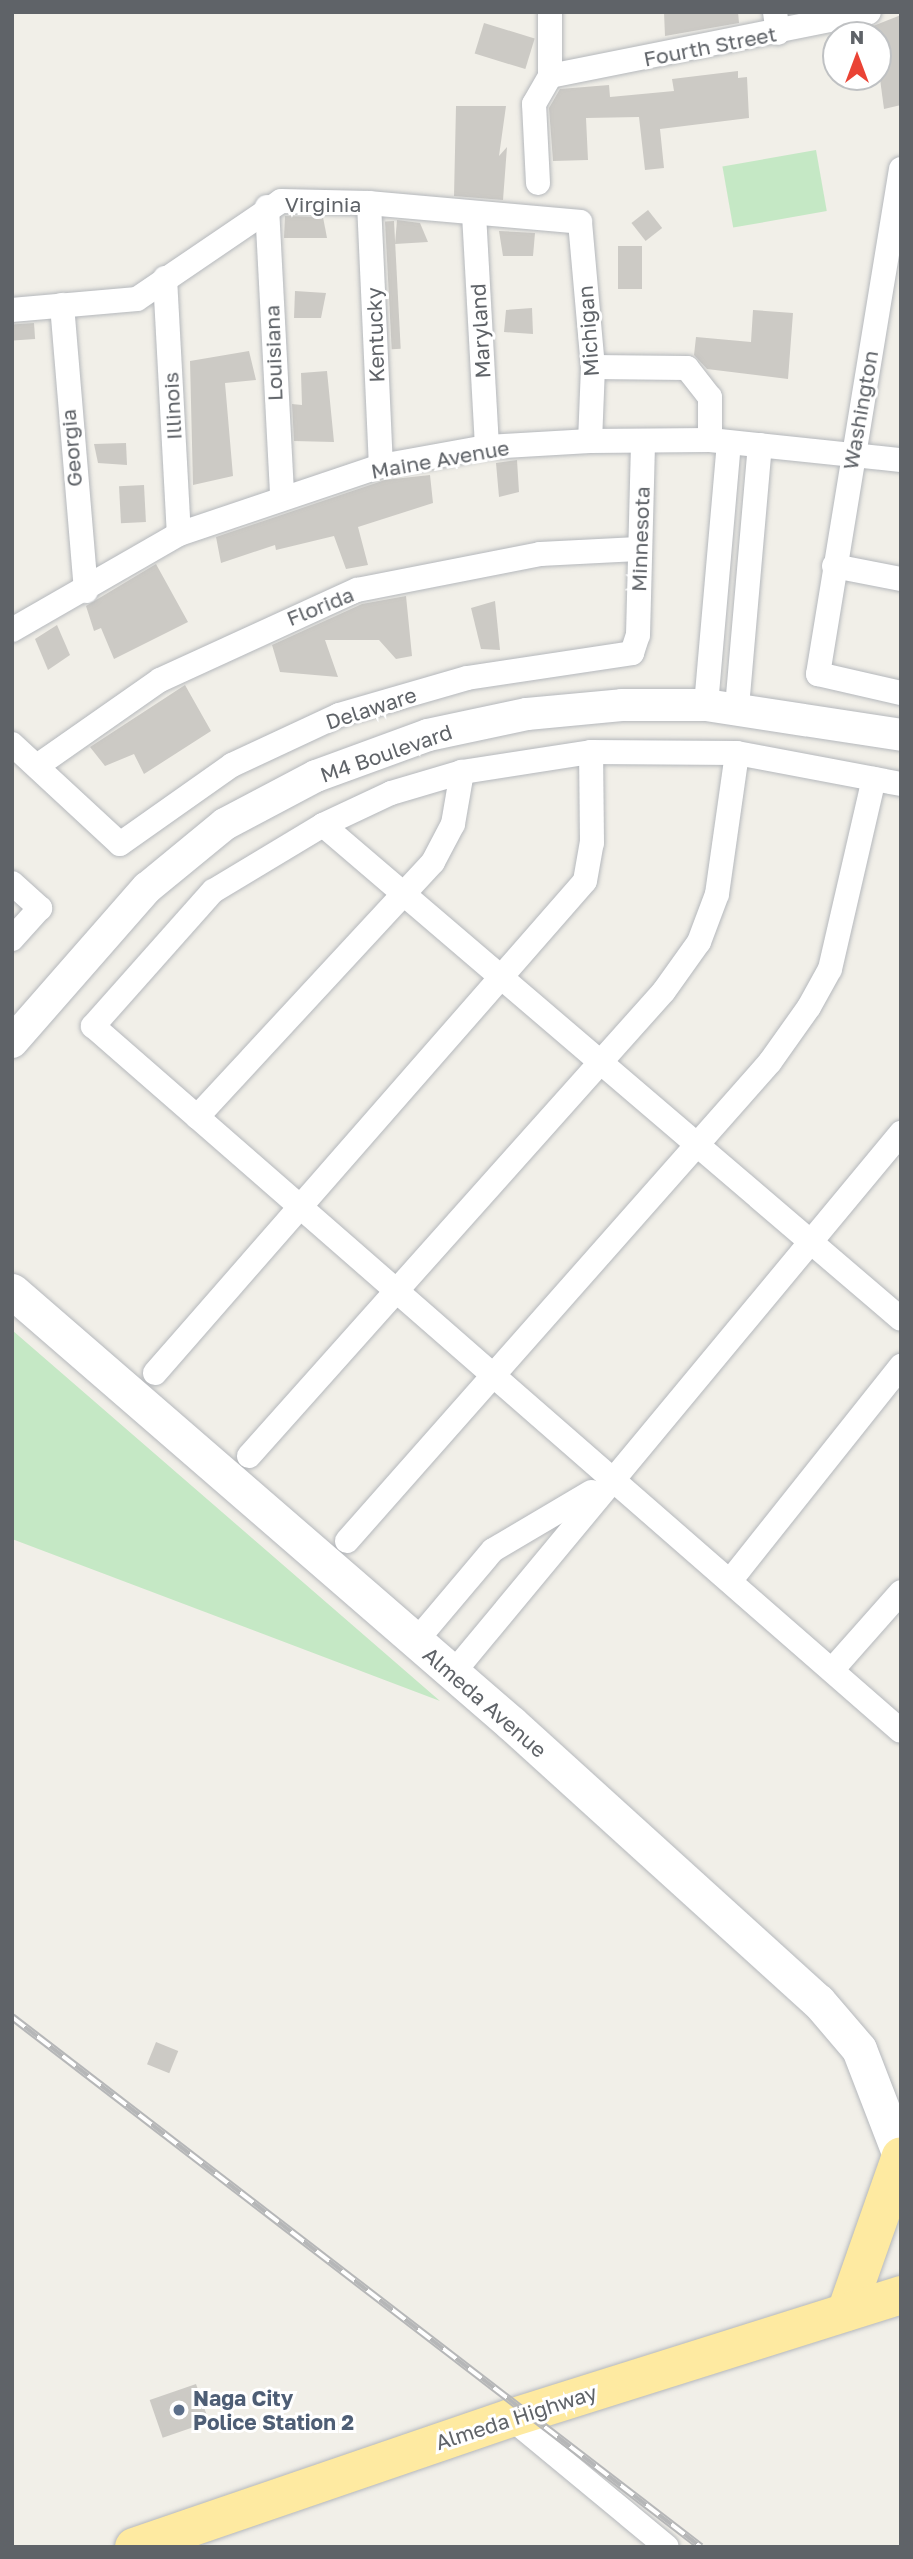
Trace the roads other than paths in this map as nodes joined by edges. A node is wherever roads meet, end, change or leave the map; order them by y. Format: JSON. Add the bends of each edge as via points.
{"nodes":[{"id":1,"x":550,"y":12,"type":"edge"},
{"id":2,"x":869,"y":12,"type":"edge"},
{"id":3,"x":776,"y":23,"type":"edge"},
{"id":4,"x":550,"y":76,"type":"junction"},
{"id":5,"x":901,"y":169,"type":"edge"},
{"id":6,"x":538,"y":183,"type":"dead end"},
{"id":7,"x":369,"y":203,"type":"junction"},
{"id":8,"x":267,"y":207,"type":"junction"},
{"id":9,"x":474,"y":214,"type":"junction"},
{"id":10,"x":580,"y":222,"type":"joint"},
{"id":11,"x":165,"y":278,"type":"junction"},
{"id":12,"x":62,"y":305,"type":"junction"},
{"id":13,"x":12,"y":310,"type":"edge"},
{"id":14,"x":593,"y":367,"type":"junction"},
{"id":15,"x":590,"y":441,"type":"junction"},
{"id":16,"x":720,"y":442,"type":"junction"},
{"id":17,"x":643,"y":443,"type":"junction"},
{"id":18,"x":760,"y":445,"type":"junction"},
{"id":19,"x":486,"y":447,"type":"junction"},
{"id":20,"x":853,"y":451,"type":"junction"},
{"id":21,"x":901,"y":460,"type":"edge"},
{"id":22,"x":381,"y":466,"type":"junction"},
{"id":23,"x":282,"y":498,"type":"junction"},
{"id":24,"x":179,"y":534,"type":"junction"},
{"id":25,"x":638,"y":549,"type":"junction"},
{"id":26,"x":834,"y":566,"type":"junction"},
{"id":27,"x":901,"y":579,"type":"edge"},
{"id":28,"x":86,"y":592,"type":"junction"},
{"id":29,"x":12,"y":630,"type":"edge"},
{"id":30,"x":638,"y":635,"type":"joint"},
{"id":31,"x":901,"y":693,"type":"edge"},
{"id":32,"x":721,"y":706,"type":"junction"},
{"id":33,"x":901,"y":735,"type":"edge"},
{"id":34,"x":12,"y":744,"type":"edge"},
{"id":35,"x":592,"y":752,"type":"junction"},
{"id":36,"x":737,"y":753,"type":"junction"},
{"id":37,"x":37,"y":766,"type":"junction"},
{"id":38,"x":462,"y":772,"type":"junction"},
{"id":39,"x":874,"y":779,"type":"junction"},
{"id":40,"x":901,"y":784,"type":"edge"},
{"id":41,"x":323,"y":825,"type":"junction"},
{"id":42,"x":12,"y":883,"type":"edge"},
{"id":43,"x":403,"y":894,"type":"junction"},
{"id":44,"x":12,"y":939,"type":"edge"},
{"id":45,"x":503,"y":979,"type":"junction"},
{"id":46,"x":12,"y":1042,"type":"edge"},
{"id":47,"x":600,"y":1062,"type":"junction"},
{"id":48,"x":197,"y":1117,"type":"junction"},
{"id":49,"x":901,"y":1133,"type":"edge"},
{"id":50,"x":697,"y":1145,"type":"junction"},
{"id":51,"x":301,"y":1208,"type":"junction"},
{"id":52,"x":810,"y":1241,"type":"junction"},
{"id":53,"x":12,"y":1291,"type":"edge"},
{"id":54,"x":396,"y":1291,"type":"junction"},
{"id":55,"x":901,"y":1319,"type":"edge"},
{"id":56,"x":901,"y":1366,"type":"edge"},
{"id":57,"x":155,"y":1373,"type":"dead end"},
{"id":58,"x":493,"y":1375,"type":"junction"},
{"id":59,"x":249,"y":1455,"type":"dead end"},
{"id":60,"x":612,"y":1478,"type":"junction"},
{"id":61,"x":347,"y":1541,"type":"dead end"},
{"id":62,"x":730,"y":1581,"type":"junction"},
{"id":63,"x":901,"y":1592,"type":"edge"},
{"id":64,"x":416,"y":1641,"type":"junction"},
{"id":65,"x":832,"y":1670,"type":"junction"},
{"id":66,"x":453,"y":1673,"type":"junction"},
{"id":67,"x":901,"y":1731,"type":"edge"},
{"id":68,"x":900,"y":2156,"type":"edge"},
{"id":69,"x":901,"y":2295,"type":"edge"},
{"id":70,"x":846,"y":2312,"type":"junction"},
{"id":71,"x":511,"y":2418,"type":"junction"},
{"id":72,"x":134,"y":2547,"type":"edge"},
{"id":73,"x":667,"y":2547,"type":"edge"}],
"edges":[{"from":1,"to":4,"type":"street"},
{"from":2,"to":3,"type":"street","name":"Fourth Street"},
{"from":3,"to":4,"type":"street","name":"Fourth Street"},
{"from":4,"to":6,"type":"street","via":[[534,104]]},
{"from":5,"to":20,"type":"street","name":"Washington"},
{"from":7,"to":8,"type":"street","name":"Virginia","via":[[281,201]]},
{"from":7,"to":9,"type":"street","name":"Virginia"},
{"from":7,"to":22,"type":"street","name":"Kentucky"},
{"from":8,"to":11,"type":"street","name":"Virginia"},
{"from":8,"to":23,"type":"street","name":"Louisiana"},
{"from":9,"to":10,"type":"street","name":"Virginia"},
{"from":9,"to":19,"type":"street","name":"Maryland"},
{"from":10,"to":14,"type":"street","name":"Michigan"},
{"from":11,"to":12,"type":"street","name":"Virginia","via":[[137,299]]},
{"from":11,"to":24,"type":"street","name":"Illinois"},
{"from":12,"to":13,"type":"street","name":"Virginia"},
{"from":12,"to":28,"type":"street","name":"Georgia"},
{"from":14,"to":15,"type":"street","name":"Michigan"},
{"from":14,"to":16,"type":"street","via":[[687,368],[710,397]]},
{"from":15,"to":17,"type":"street","name":"Maine Avenue"},
{"from":15,"to":19,"type":"street","name":"Maine Avenue"},
{"from":16,"to":17,"type":"street","name":"Maine Avenue"},
{"from":16,"to":18,"type":"street","name":"Maine Avenue"},
{"from":16,"to":32,"type":"street"},
{"from":17,"to":25,"type":"street","name":"Minnesota"},
{"from":18,"to":20,"type":"street","name":"Maine Avenue"},
{"from":18,"to":32,"type":"street"},
{"from":19,"to":22,"type":"street","name":"Maine Avenue"},
{"from":20,"to":21,"type":"street","name":"Maine Avenue"},
{"from":20,"to":26,"type":"street","name":"Washington"},
{"from":22,"to":23,"type":"street","name":"Maine Avenue"},
{"from":23,"to":24,"type":"street","name":"Maine Avenue"},
{"from":24,"to":28,"type":"street","name":"Maine Avenue"},
{"from":25,"to":30,"type":"street","name":"Minnesota"},
{"from":25,"to":37,"type":"street","name":"Florida","via":[[540,554],[357,590],[160,680]]},
{"from":26,"to":27,"type":"street"},
{"from":26,"to":31,"type":"street","name":"Washington","via":[[818,674]]},
{"from":28,"to":29,"type":"street","name":"Maine Avenue"},
{"from":30,"to":37,"type":"street","name":"Delaware","via":[[632,653],[621,656],[467,678],[339,715],[232,765],[120,844]]},
{"from":32,"to":33,"type":"street","name":"M4 Boulevard"},
{"from":32,"to":46,"type":"street","name":"M4 Boulevard","via":[[622,705],[527,714],[428,734],[316,776],[225,824],[147,887]]},
{"from":34,"to":37,"type":"street"},
{"from":35,"to":36,"type":"street"},
{"from":35,"to":38,"type":"street"},
{"from":35,"to":45,"type":"street","via":[[592,843],[585,881]]},
{"from":36,"to":39,"type":"street"},
{"from":36,"to":47,"type":"street","via":[[717,894],[699,942]]},
{"from":38,"to":41,"type":"street","via":[[391,793]]},
{"from":38,"to":43,"type":"street","via":[[453,824],[433,862]]},
{"from":39,"to":40,"type":"street"},
{"from":39,"to":50,"type":"street","via":[[830,969],[770,1062]]},
{"from":41,"to":43,"type":"street"},
{"from":41,"to":48,"type":"street","via":[[214,891],[93,1026]]},
{"from":42,"to":44,"type":"street","via":[[40,908]]},
{"from":43,"to":45,"type":"street"},
{"from":43,"to":48,"type":"street"},
{"from":45,"to":47,"type":"street"},
{"from":45,"to":51,"type":"street"},
{"from":47,"to":50,"type":"street"},
{"from":47,"to":54,"type":"street"},
{"from":48,"to":51,"type":"street"},
{"from":49,"to":52,"type":"street"},
{"from":50,"to":52,"type":"street"},
{"from":50,"to":58,"type":"street"},
{"from":51,"to":54,"type":"street"},
{"from":51,"to":57,"type":"street"},
{"from":52,"to":55,"type":"street"},
{"from":52,"to":60,"type":"street"},
{"from":53,"to":64,"type":"main road","name":"Almeda Avenue"},
{"from":54,"to":58,"type":"street"},
{"from":54,"to":59,"type":"street"},
{"from":56,"to":62,"type":"street"},
{"from":58,"to":60,"type":"street"},
{"from":58,"to":61,"type":"street"},
{"from":60,"to":62,"type":"street"},
{"from":60,"to":64,"type":"street","via":[[493,1550]]},
{"from":60,"to":66,"type":"street"},
{"from":62,"to":65,"type":"street"},
{"from":63,"to":65,"type":"street"},
{"from":64,"to":66,"type":"main road","name":"Almeda Avenue"},
{"from":65,"to":67,"type":"street"},
{"from":66,"to":68,"type":"main road","name":"Almeda Avenue","via":[[818,2001],[859,2049]]},
{"from":68,"to":70,"type":"highway"},
{"from":69,"to":70,"type":"highway","name":"Almeda Highway"},
{"from":70,"to":71,"type":"highway","name":"Almeda Highway"},
{"from":71,"to":72,"type":"highway","name":"Almeda Highway"},
{"from":71,"to":73,"type":"street"}]}
